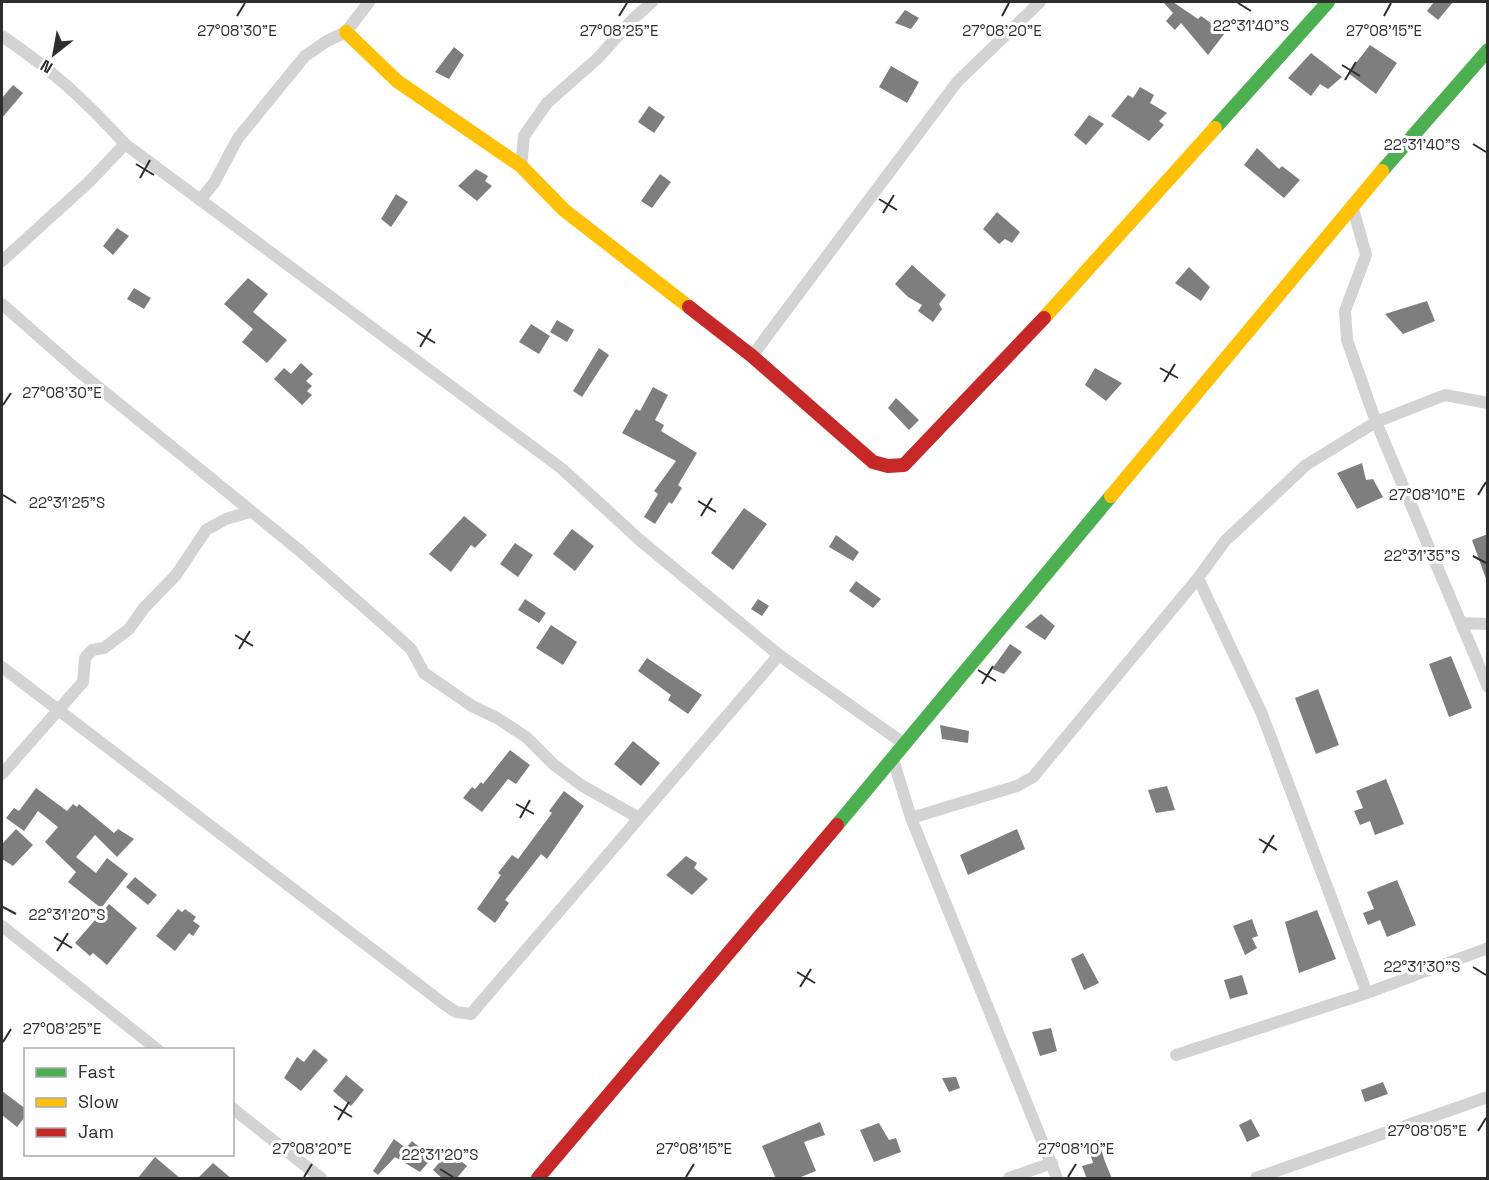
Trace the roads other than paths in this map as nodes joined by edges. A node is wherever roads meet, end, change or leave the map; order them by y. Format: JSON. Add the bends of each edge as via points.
{"nodes":[{"id":1,"x":369,"y":2,"type":"edge"},
{"id":2,"x":652,"y":2,"type":"edge"},
{"id":3,"x":1040,"y":2,"type":"edge"},
{"id":4,"x":1328,"y":2,"type":"edge"},
{"id":5,"x":346,"y":32,"type":"junction"},
{"id":6,"x":2,"y":36,"type":"edge"},
{"id":7,"x":1488,"y":50,"type":"edge"},
{"id":8,"x":124,"y":144,"type":"junction"},
{"id":9,"x":520,"y":166,"type":"junction"},
{"id":10,"x":200,"y":200,"type":"junction"},
{"id":11,"x":1352,"y":205,"type":"junction"},
{"id":12,"x":2,"y":261,"type":"edge"},
{"id":13,"x":2,"y":304,"type":"edge"},
{"id":14,"x":752,"y":356,"type":"junction"},
{"id":15,"x":1488,"y":403,"type":"edge"},
{"id":16,"x":1376,"y":422,"type":"junction"},
{"id":17,"x":250,"y":512,"type":"junction"},
{"id":18,"x":1198,"y":578,"type":"junction"},
{"id":19,"x":1463,"y":623,"type":"junction"},
{"id":20,"x":1488,"y":624,"type":"edge"},
{"id":21,"x":779,"y":655,"type":"junction"},
{"id":22,"x":2,"y":667,"type":"edge"},
{"id":23,"x":1488,"y":687,"type":"edge"},
{"id":24,"x":60,"y":710,"type":"junction"},
{"id":25,"x":903,"y":743,"type":"junction"},
{"id":26,"x":893,"y":759,"type":"junction"},
{"id":27,"x":2,"y":774,"type":"edge"},
{"id":28,"x":639,"y":818,"type":"junction"},
{"id":29,"x":911,"y":818,"type":"junction"},
{"id":30,"x":2,"y":926,"type":"edge"},
{"id":31,"x":1488,"y":948,"type":"edge"},
{"id":32,"x":1367,"y":993,"type":"junction"},
{"id":33,"x":155,"y":1048,"type":"edge"},
{"id":34,"x":1176,"y":1055,"type":"dead end"},
{"id":35,"x":1488,"y":1096,"type":"edge"},
{"id":36,"x":234,"y":1110,"type":"edge"},
{"id":37,"x":1052,"y":1163,"type":"junction"},
{"id":38,"x":321,"y":1179,"type":"edge"},
{"id":39,"x":538,"y":1179,"type":"edge"},
{"id":40,"x":1009,"y":1179,"type":"edge"},
{"id":41,"x":1057,"y":1179,"type":"edge"},
{"id":42,"x":1256,"y":1179,"type":"edge"}],
"edges":[{"from":1,"to":5,"type":"street"},
{"from":2,"to":9,"type":"street","via":[[547,103],[524,136]]},
{"from":3,"to":14,"type":"street","via":[[957,82]]},
{"from":4,"to":14,"type":"street","via":[[1060,302],[904,465],[873,462]]},
{"from":5,"to":9,"type":"street","via":[[397,81]]},
{"from":5,"to":10,"type":"street","via":[[305,56],[238,138],[214,183]]},
{"from":6,"to":8,"type":"street","via":[[82,98]]},
{"from":7,"to":11,"type":"street"},
{"from":8,"to":10,"type":"street"},
{"from":8,"to":12,"type":"street","via":[[89,182]]},
{"from":9,"to":14,"type":"street","via":[[564,210]]},
{"from":10,"to":21,"type":"street","via":[[561,468],[642,543]]},
{"from":11,"to":16,"type":"street","via":[[1366,255],[1345,311],[1347,340]]},
{"from":11,"to":25,"type":"street"},
{"from":13,"to":17,"type":"street"},
{"from":15,"to":16,"type":"street","via":[[1445,395]]},
{"from":16,"to":18,"type":"street","via":[[1298,472],[1225,541]]},
{"from":16,"to":19,"type":"street"},
{"from":17,"to":24,"type":"street","via":[[206,530],[176,575],[129,629],[85,658],[83,682]]},
{"from":17,"to":28,"type":"street","via":[[390,629],[411,649],[424,673],[526,737],[552,764],[581,785]]},
{"from":18,"to":29,"type":"street","via":[[1033,777],[1017,786]]},
{"from":18,"to":32,"type":"street","via":[[1262,714]]},
{"from":19,"to":20,"type":"street"},
{"from":19,"to":23,"type":"street"},
{"from":21,"to":25,"type":"street"},
{"from":21,"to":28,"type":"street"},
{"from":22,"to":24,"type":"street"},
{"from":24,"to":27,"type":"street"},
{"from":24,"to":28,"type":"street","via":[[456,1012],[471,1014]]},
{"from":25,"to":26,"type":"street"},
{"from":26,"to":29,"type":"street"},
{"from":26,"to":39,"type":"street"},
{"from":29,"to":37,"type":"street"},
{"from":30,"to":33,"type":"street"},
{"from":31,"to":32,"type":"street"},
{"from":32,"to":34,"type":"street"},
{"from":35,"to":42,"type":"street"},
{"from":36,"to":38,"type":"street"},
{"from":37,"to":40,"type":"street"},
{"from":37,"to":41,"type":"street"}]}
